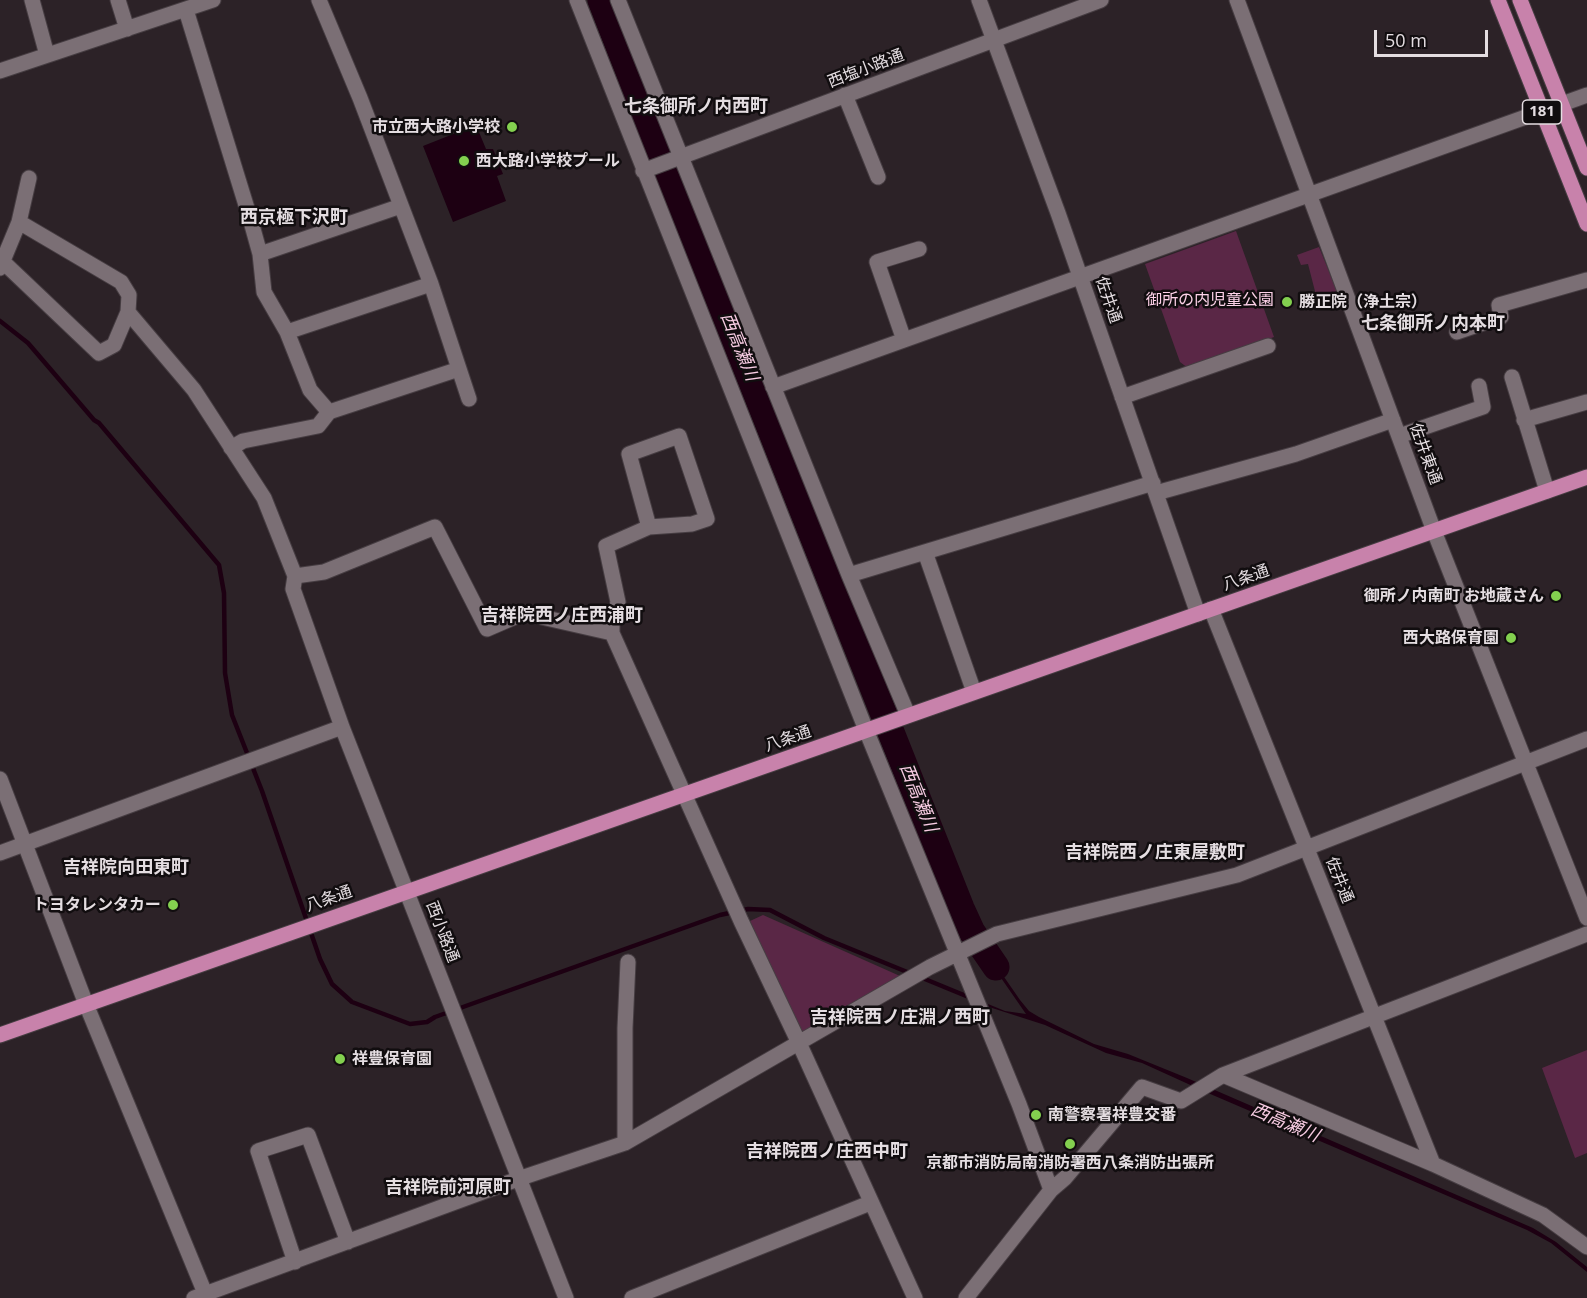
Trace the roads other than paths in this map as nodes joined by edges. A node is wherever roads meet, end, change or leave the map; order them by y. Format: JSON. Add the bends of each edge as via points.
{"nodes":[{"id":1,"x":32,"y":0,"type":"edge"},
{"id":2,"x":118,"y":0,"type":"edge"},
{"id":3,"x":213,"y":0,"type":"edge"},
{"id":4,"x":319,"y":0,"type":"edge"},
{"id":5,"x":577,"y":0,"type":"edge"},
{"id":6,"x":618,"y":0,"type":"edge"},
{"id":7,"x":979,"y":0,"type":"edge"},
{"id":8,"x":1101,"y":0,"type":"edge"},
{"id":9,"x":1237,"y":0,"type":"edge"},
{"id":10,"x":1498,"y":0,"type":"edge"},
{"id":11,"x":1520,"y":0,"type":"edge"},
{"id":12,"x":182,"y":7,"type":"edge"},
{"id":13,"x":127,"y":29,"type":"junction"},
{"id":14,"x":994,"y":40,"type":"junction"},
{"id":15,"x":47,"y":55,"type":"junction"},
{"id":16,"x":0,"y":71,"type":"edge"},
{"id":17,"x":1587,"y":95,"type":"edge"},
{"id":18,"x":845,"y":96,"type":"junction"},
{"id":19,"x":1562,"y":104,"type":"junction"},
{"id":20,"x":1542,"y":111,"type":"junction"},
{"id":21,"x":681,"y":157,"type":"junction"},
{"id":22,"x":1587,"y":168,"type":"edge"},
{"id":23,"x":643,"y":171,"type":"junction"},
{"id":24,"x":878,"y":177,"type":"dead end"},
{"id":25,"x":29,"y":178,"type":"dead end"},
{"id":26,"x":1309,"y":195,"type":"junction"},
{"id":27,"x":401,"y":206,"type":"junction"},
{"id":28,"x":19,"y":222,"type":"junction"},
{"id":29,"x":1587,"y":224,"type":"edge"},
{"id":30,"x":919,"y":249,"type":"dead end"},
{"id":31,"x":260,"y":254,"type":"junction"},
{"id":32,"x":1,"y":263,"type":"edge"},
{"id":33,"x":1080,"y":276,"type":"junction"},
{"id":34,"x":1587,"y":280,"type":"edge"},
{"id":35,"x":431,"y":284,"type":"junction"},
{"id":36,"x":128,"y":312,"type":"junction"},
{"id":37,"x":287,"y":332,"type":"junction"},
{"id":38,"x":1457,"y":332,"type":"dead end"},
{"id":39,"x":904,"y":340,"type":"junction"},
{"id":40,"x":1268,"y":346,"type":"dead end"},
{"id":41,"x":459,"y":369,"type":"junction"},
{"id":42,"x":1512,"y":377,"type":"dead end"},
{"id":43,"x":1479,"y":386,"type":"dead end"},
{"id":44,"x":773,"y":387,"type":"junction"},
{"id":45,"x":1122,"y":398,"type":"junction"},
{"id":46,"x":469,"y":399,"type":"dead end"},
{"id":47,"x":1587,"y":402,"type":"edge"},
{"id":48,"x":329,"y":412,"type":"junction"},
{"id":49,"x":1393,"y":420,"type":"junction"},
{"id":50,"x":1524,"y":420,"type":"junction"},
{"id":51,"x":1399,"y":436,"type":"junction"},
{"id":52,"x":231,"y":448,"type":"junction"},
{"id":53,"x":1587,"y":477,"type":"edge"},
{"id":54,"x":1154,"y":488,"type":"junction"},
{"id":55,"x":1546,"y":491,"type":"junction"},
{"id":56,"x":649,"y":527,"type":"junction"},
{"id":57,"x":1434,"y":531,"type":"junction"},
{"id":58,"x":925,"y":552,"type":"junction"},
{"id":59,"x":849,"y":575,"type":"junction"},
{"id":60,"x":295,"y":576,"type":"junction"},
{"id":61,"x":1204,"y":611,"type":"junction"},
{"id":62,"x":612,"y":633,"type":"junction"},
{"id":63,"x":974,"y":692,"type":"junction"},
{"id":64,"x":908,"y":715,"type":"junction"},
{"id":65,"x":342,"y":727,"type":"junction"},
{"id":66,"x":866,"y":730,"type":"junction"},
{"id":67,"x":1587,"y":739,"type":"edge"},
{"id":68,"x":1526,"y":761,"type":"junction"},
{"id":69,"x":0,"y":779,"type":"edge"},
{"id":70,"x":685,"y":794,"type":"junction"},
{"id":71,"x":25,"y":844,"type":"junction"},
{"id":72,"x":1307,"y":848,"type":"junction"},
{"id":73,"x":0,"y":852,"type":"edge"},
{"id":74,"x":407,"y":892,"type":"junction"},
{"id":75,"x":1587,"y":918,"type":"edge"},
{"id":76,"x":1587,"y":934,"type":"edge"},
{"id":77,"x":960,"y":952,"type":"junction"},
{"id":78,"x":628,"y":962,"type":"dead end"},
{"id":79,"x":86,"y":1004,"type":"junction"},
{"id":80,"x":1375,"y":1016,"type":"junction"},
{"id":81,"x":0,"y":1035,"type":"edge"},
{"id":82,"x":800,"y":1043,"type":"junction"},
{"id":83,"x":1223,"y":1075,"type":"junction"},
{"id":84,"x":625,"y":1143,"type":"junction"},
{"id":85,"x":1433,"y":1164,"type":"junction"},
{"id":86,"x":518,"y":1179,"type":"junction"},
{"id":87,"x":1051,"y":1190,"type":"junction"},
{"id":88,"x":870,"y":1203,"type":"junction"},
{"id":89,"x":348,"y":1242,"type":"junction"},
{"id":90,"x":1587,"y":1247,"type":"edge"},
{"id":91,"x":295,"y":1262,"type":"junction"},
{"id":92,"x":202,"y":1297,"type":"edge"},
{"id":93,"x":566,"y":1298,"type":"edge"},
{"id":94,"x":632,"y":1298,"type":"edge"},
{"id":95,"x":915,"y":1298,"type":"edge"},
{"id":96,"x":966,"y":1298,"type":"edge"}],
"edges":[{"from":1,"to":15,"type":"street"},
{"from":2,"to":13,"type":"street"},
{"from":3,"to":12,"type":"street"},
{"from":4,"to":27,"type":"street"},
{"from":5,"to":23,"type":"street"},
{"from":6,"to":21,"type":"street"},
{"from":7,"to":14,"type":"street","name":"佐井通"},
{"from":8,"to":14,"type":"street","name":"西塩小路通"},
{"from":9,"to":26,"type":"street","name":"佐井東通"},
{"from":10,"to":20,"type":"main road","number":"181"},
{"from":11,"to":19,"type":"main road","number":"181"},
{"from":12,"to":13,"type":"street"},
{"from":12,"to":31,"type":"street"},
{"from":13,"to":15,"type":"street"},
{"from":14,"to":18,"type":"street","name":"西塩小路通"},
{"from":14,"to":33,"type":"street","name":"佐井通"},
{"from":15,"to":16,"type":"street"},
{"from":17,"to":19,"type":"street"},
{"from":18,"to":21,"type":"street","name":"西塩小路通"},
{"from":18,"to":24,"type":"street"},
{"from":19,"to":20,"type":"street"},
{"from":19,"to":22,"type":"main road","number":"181"},
{"from":20,"to":26,"type":"street"},
{"from":20,"to":29,"type":"main road","number":"181"},
{"from":21,"to":23,"type":"street","name":"西塩小路通"},
{"from":21,"to":44,"type":"street"},
{"from":23,"to":66,"type":"street"},
{"from":25,"to":28,"type":"street"},
{"from":26,"to":33,"type":"street"},
{"from":26,"to":49,"type":"street","name":"佐井東通"},
{"from":27,"to":31,"type":"street"},
{"from":27,"to":35,"type":"street"},
{"from":28,"to":32,"type":"street"},
{"from":28,"to":36,"type":"street","via":[[121,282],[129,296]]},
{"from":30,"to":39,"type":"street","via":[[877,262]]},
{"from":31,"to":37,"type":"street","via":[[264,292]]},
{"from":32,"to":36,"type":"street","via":[[99,353],[114,345]]},
{"from":33,"to":39,"type":"street"},
{"from":33,"to":45,"type":"street","name":"佐井通"},
{"from":34,"to":38,"type":"street","via":[[1499,305],[1501,317]]},
{"from":35,"to":37,"type":"street"},
{"from":35,"to":41,"type":"street"},
{"from":36,"to":52,"type":"street","name":"西小路通","via":[[194,390]]},
{"from":37,"to":48,"type":"street","via":[[310,390]]},
{"from":39,"to":44,"type":"street"},
{"from":40,"to":45,"type":"street"},
{"from":41,"to":46,"type":"street"},
{"from":41,"to":48,"type":"street"},
{"from":42,"to":50,"type":"street"},
{"from":43,"to":51,"type":"street","via":[[1483,406]]},
{"from":44,"to":59,"type":"street"},
{"from":45,"to":54,"type":"street","name":"佐井通"},
{"from":47,"to":50,"type":"street"},
{"from":48,"to":52,"type":"street","via":[[318,426],[243,441]]},
{"from":49,"to":51,"type":"street","name":"佐井東通"},
{"from":49,"to":54,"type":"street","via":[[1296,454]]},
{"from":50,"to":55,"type":"street"},
{"from":51,"to":57,"type":"street","name":"佐井東通"},
{"from":52,"to":60,"type":"street","name":"西小路通","via":[[264,498]]},
{"from":53,"to":55,"type":"main road","name":"八条通"},
{"from":54,"to":58,"type":"street"},
{"from":54,"to":61,"type":"street","name":"佐井通"},
{"from":55,"to":57,"type":"main road","name":"八条通"},
{"from":56,"to":56,"type":"street","via":[[707,519],[679,436],[630,454]]},
{"from":56,"to":62,"type":"street","via":[[606,546],[618,602]]},
{"from":57,"to":61,"type":"main road","name":"八条通"},
{"from":57,"to":68,"type":"street","name":"佐井東通"},
{"from":58,"to":59,"type":"street"},
{"from":58,"to":63,"type":"street"},
{"from":59,"to":64,"type":"street"},
{"from":60,"to":62,"type":"street","via":[[324,572],[435,527],[487,629],[524,613]]},
{"from":60,"to":65,"type":"street","name":"西小路通","via":[[293,589]]},
{"from":61,"to":63,"type":"main road","name":"八条通"},
{"from":61,"to":72,"type":"street","name":"佐井通"},
{"from":62,"to":70,"type":"street"},
{"from":63,"to":64,"type":"main road","name":"八条通"},
{"from":64,"to":66,"type":"main road","name":"八条通"},
{"from":65,"to":71,"type":"street"},
{"from":65,"to":74,"type":"street","name":"西小路通"},
{"from":66,"to":70,"type":"main road","name":"八条通"},
{"from":66,"to":77,"type":"street"},
{"from":67,"to":68,"type":"street"},
{"from":68,"to":72,"type":"street"},
{"from":68,"to":75,"type":"street","name":"佐井東通"},
{"from":69,"to":71,"type":"street"},
{"from":70,"to":74,"type":"main road","name":"八条通"},
{"from":70,"to":82,"type":"street"},
{"from":71,"to":73,"type":"street"},
{"from":71,"to":79,"type":"street"},
{"from":72,"to":77,"type":"street","via":[[1237,875],[992,937]]},
{"from":72,"to":80,"type":"street","name":"佐井通"},
{"from":74,"to":79,"type":"main road","name":"八条通"},
{"from":74,"to":86,"type":"street","name":"西小路通"},
{"from":76,"to":80,"type":"street"},
{"from":77,"to":82,"type":"street"},
{"from":77,"to":87,"type":"street","via":[[970,987]]},
{"from":78,"to":84,"type":"street"},
{"from":79,"to":81,"type":"main road","name":"八条通"},
{"from":79,"to":92,"type":"street"},
{"from":80,"to":83,"type":"street"},
{"from":80,"to":85,"type":"street","name":"佐井通"},
{"from":82,"to":84,"type":"street"},
{"from":82,"to":88,"type":"street"},
{"from":83,"to":85,"type":"street"},
{"from":83,"to":87,"type":"street","via":[[1181,1101],[1142,1087]]},
{"from":84,"to":86,"type":"street"},
{"from":85,"to":90,"type":"street","via":[[1543,1215]]},
{"from":86,"to":89,"type":"street"},
{"from":86,"to":93,"type":"street","name":"西小路通"},
{"from":87,"to":96,"type":"street"},
{"from":88,"to":94,"type":"street"},
{"from":88,"to":95,"type":"street"},
{"from":89,"to":91,"type":"street"},
{"from":89,"to":91,"type":"street","via":[[309,1135],[258,1151]]},
{"from":91,"to":92,"type":"street"}]}
